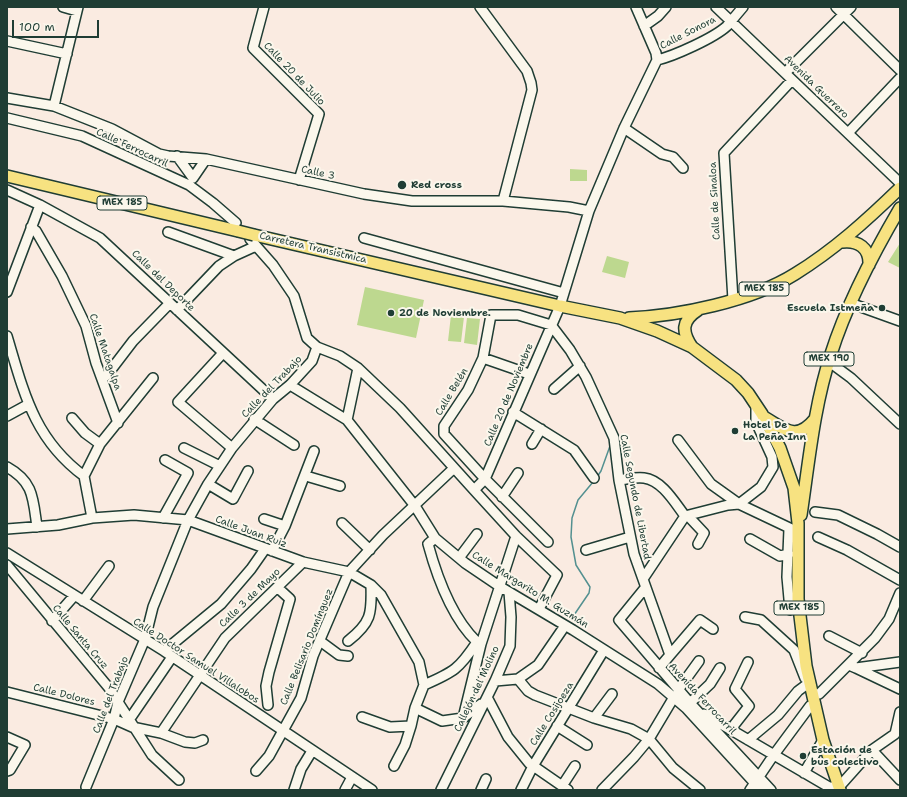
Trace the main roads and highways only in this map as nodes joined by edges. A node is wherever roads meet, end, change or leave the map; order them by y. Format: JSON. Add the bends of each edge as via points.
{"nodes":[{"id":1,"x":7,"y":176,"type":"edge"},
{"id":2,"x":900,"y":188,"type":"edge"},
{"id":3,"x":900,"y":208,"type":"edge"},
{"id":4,"x":842,"y":242,"type":"junction"},
{"id":5,"x":869,"y":265,"type":"junction"},
{"id":6,"x":698,"y":310,"type":"junction"},
{"id":7,"x":620,"y":318,"type":"junction"},
{"id":8,"x":692,"y":347,"type":"junction"},
{"id":9,"x":763,"y":417,"type":"junction"},
{"id":10,"x":815,"y":419,"type":"junction"},
{"id":11,"x":795,"y":528,"type":"junction"},
{"id":12,"x":839,"y":789,"type":"edge"}],
"edges":[{"from":1,"to":7,"type":"main road","name":"Carretera Transistmica","number":"MEX 185","bridge":true,"via":[[237,227],[252,237]]},
{"from":2,"to":4,"type":"main road","name":"Carretera Transistmica"},
{"from":3,"to":5,"type":"main road","name":"Carretera Transistmica","number":"MEX 190"},
{"from":4,"to":5,"type":"main road","via":[[856,242],[861,246],[869,257]]},
{"from":4,"to":6,"type":"main road","name":"Carretera Transistmica","number":"MEX 185","via":[[794,275],[770,287]]},
{"from":5,"to":10,"type":"main road","name":"Carretera Transistmica","number":"MEX 190","via":[[850,303],[828,361]]},
{"from":6,"to":7,"type":"main road","name":"Carretera Transistmica","number":"MEX 185"},
{"from":6,"to":8,"type":"main road","via":[[691,314],[684,330]]},
{"from":7,"to":8,"type":"main road","name":"Carretera Transistmica","number":"MEX 185"},
{"from":8,"to":9,"type":"main road","name":"Carretera Transistmica","number":"MEX 185","via":[[736,380],[756,404]]},
{"from":9,"to":10,"type":"main road","via":[[788,431],[795,432],[807,429]]},
{"from":9,"to":11,"type":"main road","name":"Carretera Transistmica","number":"MEX 185","via":[[780,448],[790,474]]},
{"from":10,"to":11,"type":"main road","name":"Carretera Transistmica","number":"MEX 190","via":[[801,515]]},
{"from":11,"to":12,"type":"main road","name":"Carretera Transistmica","number":"MEX 185","via":[[798,599],[809,683],[823,740]]}]}
